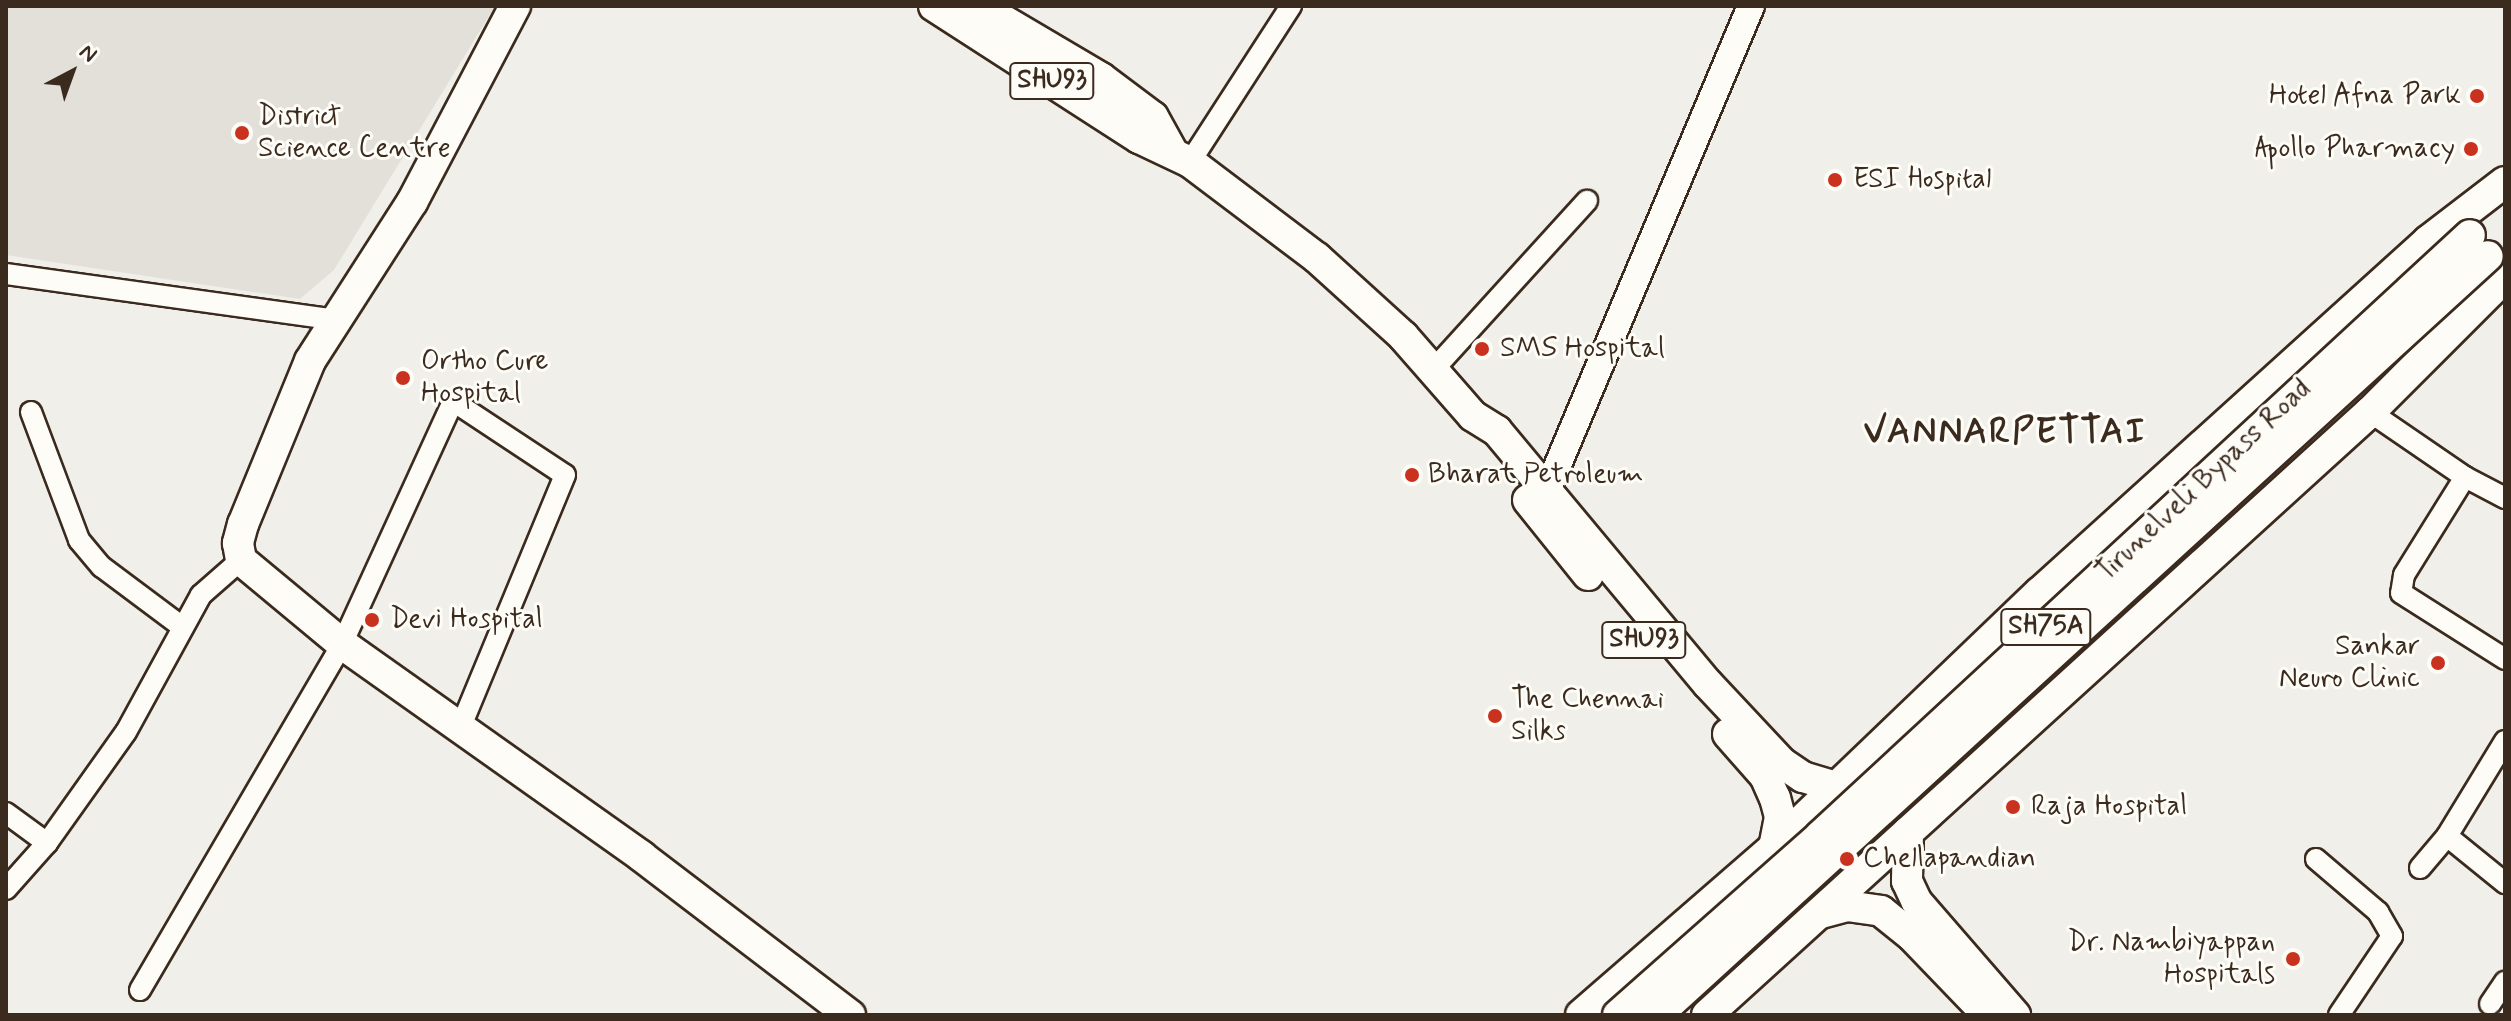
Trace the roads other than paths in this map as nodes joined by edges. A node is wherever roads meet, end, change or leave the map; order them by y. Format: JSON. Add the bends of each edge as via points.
{"nodes":[{"id":1,"x":515,"y":6,"type":"edge"},
{"id":2,"x":934,"y":6,"type":"edge"},
{"id":3,"x":979,"y":6,"type":"edge"},
{"id":4,"x":1291,"y":6,"type":"edge"},
{"id":5,"x":1751,"y":6,"type":"edge"},
{"id":6,"x":1181,"y":156,"type":"junction"},
{"id":7,"x":2505,"y":182,"type":"edge"},
{"id":8,"x":1587,"y":201,"type":"dead end"},
{"id":9,"x":2505,"y":203,"type":"edge"},
{"id":10,"x":2492,"y":252,"type":"edge"},
{"id":11,"x":6,"y":274,"type":"edge"},
{"id":12,"x":332,"y":319,"type":"junction"},
{"id":13,"x":1433,"y":370,"type":"junction"},
{"id":14,"x":31,"y":412,"type":"dead end"},
{"id":15,"x":2370,"y":412,"type":"junction"},
{"id":16,"x":1473,"y":416,"type":"junction"},
{"id":17,"x":2465,"y":477,"type":"junction"},
{"id":18,"x":1546,"y":493,"type":"junction"},
{"id":19,"x":2505,"y":498,"type":"edge"},
{"id":20,"x":241,"y":560,"type":"junction"},
{"id":21,"x":181,"y":626,"type":"junction"},
{"id":22,"x":342,"y":644,"type":"junction"},
{"id":23,"x":2505,"y":659,"type":"edge"},
{"id":24,"x":1935,"y":691,"type":"junction"},
{"id":25,"x":460,"y":728,"type":"junction"},
{"id":26,"x":2505,"y":741,"type":"edge"},
{"id":27,"x":1992,"y":755,"type":"junction"},
{"id":28,"x":1836,"y":787,"type":"junction"},
{"id":29,"x":6,"y":813,"type":"edge"},
{"id":30,"x":1908,"y":832,"type":"junction"},
{"id":31,"x":2447,"y":836,"type":"junction"},
{"id":32,"x":47,"y":843,"type":"junction"},
{"id":33,"x":1774,"y":847,"type":"junction"},
{"id":34,"x":2316,"y":859,"type":"dead end"},
{"id":35,"x":2420,"y":868,"type":"dead end"},
{"id":36,"x":2505,"y":883,"type":"edge"},
{"id":37,"x":6,"y":889,"type":"edge"},
{"id":38,"x":1703,"y":909,"type":"junction"},
{"id":39,"x":1821,"y":913,"type":"junction"},
{"id":40,"x":1763,"y":965,"type":"junction"},
{"id":41,"x":2505,"y":982,"type":"edge"},
{"id":42,"x":140,"y":990,"type":"dead end"},
{"id":43,"x":2490,"y":1004,"type":"dead end"},
{"id":44,"x":850,"y":1015,"type":"edge"},
{"id":45,"x":1581,"y":1015,"type":"edge"},
{"id":46,"x":1618,"y":1015,"type":"edge"},
{"id":47,"x":1657,"y":1015,"type":"edge"},
{"id":48,"x":1707,"y":1015,"type":"edge"},
{"id":49,"x":1988,"y":1015,"type":"edge"},
{"id":50,"x":2015,"y":1015,"type":"edge"},
{"id":51,"x":2339,"y":1015,"type":"edge"}],
"edges":[{"from":1,"to":12,"type":"main road","via":[[412,202]]},
{"from":2,"to":6,"type":"main road","number":"SHU93","via":[[1139,138]]},
{"from":3,"to":6,"type":"main road","number":"SHU93","via":[[1101,78],[1153,117]]},
{"from":4,"to":6,"type":"street"},
{"from":5,"to":18,"type":"street"},
{"from":6,"to":13,"type":"main road","number":"SHU93","via":[[1317,258]]},
{"from":7,"to":24,"type":"main road","via":[[2428,241]]},
{"from":8,"to":13,"type":"street"},
{"from":9,"to":10,"type":"main road","name":"Tirunelveli Bypass Road","number":"SH75A"},
{"from":10,"to":15,"type":"main road"},
{"from":10,"to":46,"type":"main road","name":"Tirunelveli Bypass Road","number":"SH75A","bridge":true},
{"from":10,"to":47,"type":"main road","name":"Tirunelveli Bypass Road","number":"SH75A","bridge":true},
{"from":11,"to":12,"type":"street"},
{"from":12,"to":20,"type":"main road","via":[[243,524]]},
{"from":13,"to":16,"type":"main road","number":"SHU93"},
{"from":14,"to":21,"type":"street","via":[[79,540],[102,567]]},
{"from":15,"to":17,"type":"street"},
{"from":15,"to":27,"type":"main road"},
{"from":16,"to":18,"type":"main road","number":"SHU93","via":[[1497,431]]},
{"from":16,"to":33,"type":"main road","number":"SHU93","via":[[1483,441],[1553,534],[1765,776],[1780,817]]},
{"from":17,"to":19,"type":"street"},
{"from":17,"to":23,"type":"street","via":[[2404,575],[2401,593]]},
{"from":18,"to":28,"type":"main road","number":"SHU93","via":[[1782,763],[1803,777]]},
{"from":20,"to":21,"type":"street","via":[[201,595]]},
{"from":20,"to":22,"type":"main road"},
{"from":21,"to":32,"type":"street","via":[[126,732]]},
{"from":22,"to":25,"type":"main road"},
{"from":22,"to":25,"type":"street","via":[[453,401],[565,475]]},
{"from":22,"to":42,"type":"street"},
{"from":24,"to":27,"type":"main road","via":[[1964,685],[1984,705],[2001,727]]},
{"from":24,"to":28,"type":"main road"},
{"from":25,"to":44,"type":"main road","via":[[641,856]]},
{"from":26,"to":31,"type":"street"},
{"from":27,"to":30,"type":"main road"},
{"from":28,"to":33,"type":"main road"},
{"from":29,"to":32,"type":"street"},
{"from":30,"to":39,"type":"main road"},
{"from":30,"to":50,"type":"main road","via":[[1907,881],[1917,902]]},
{"from":31,"to":35,"type":"street"},
{"from":31,"to":36,"type":"street"},
{"from":32,"to":37,"type":"street"},
{"from":33,"to":38,"type":"main road"},
{"from":34,"to":51,"type":"street","via":[[2378,912],[2392,936]]},
{"from":38,"to":40,"type":"main road","via":[[1691,942],[1719,972],[1741,974]]},
{"from":38,"to":45,"type":"main road"},
{"from":39,"to":40,"type":"main road"},
{"from":39,"to":49,"type":"main road","via":[[1867,906],[1881,911]]},
{"from":40,"to":48,"type":"main road"},
{"from":41,"to":43,"type":"street"}]}
